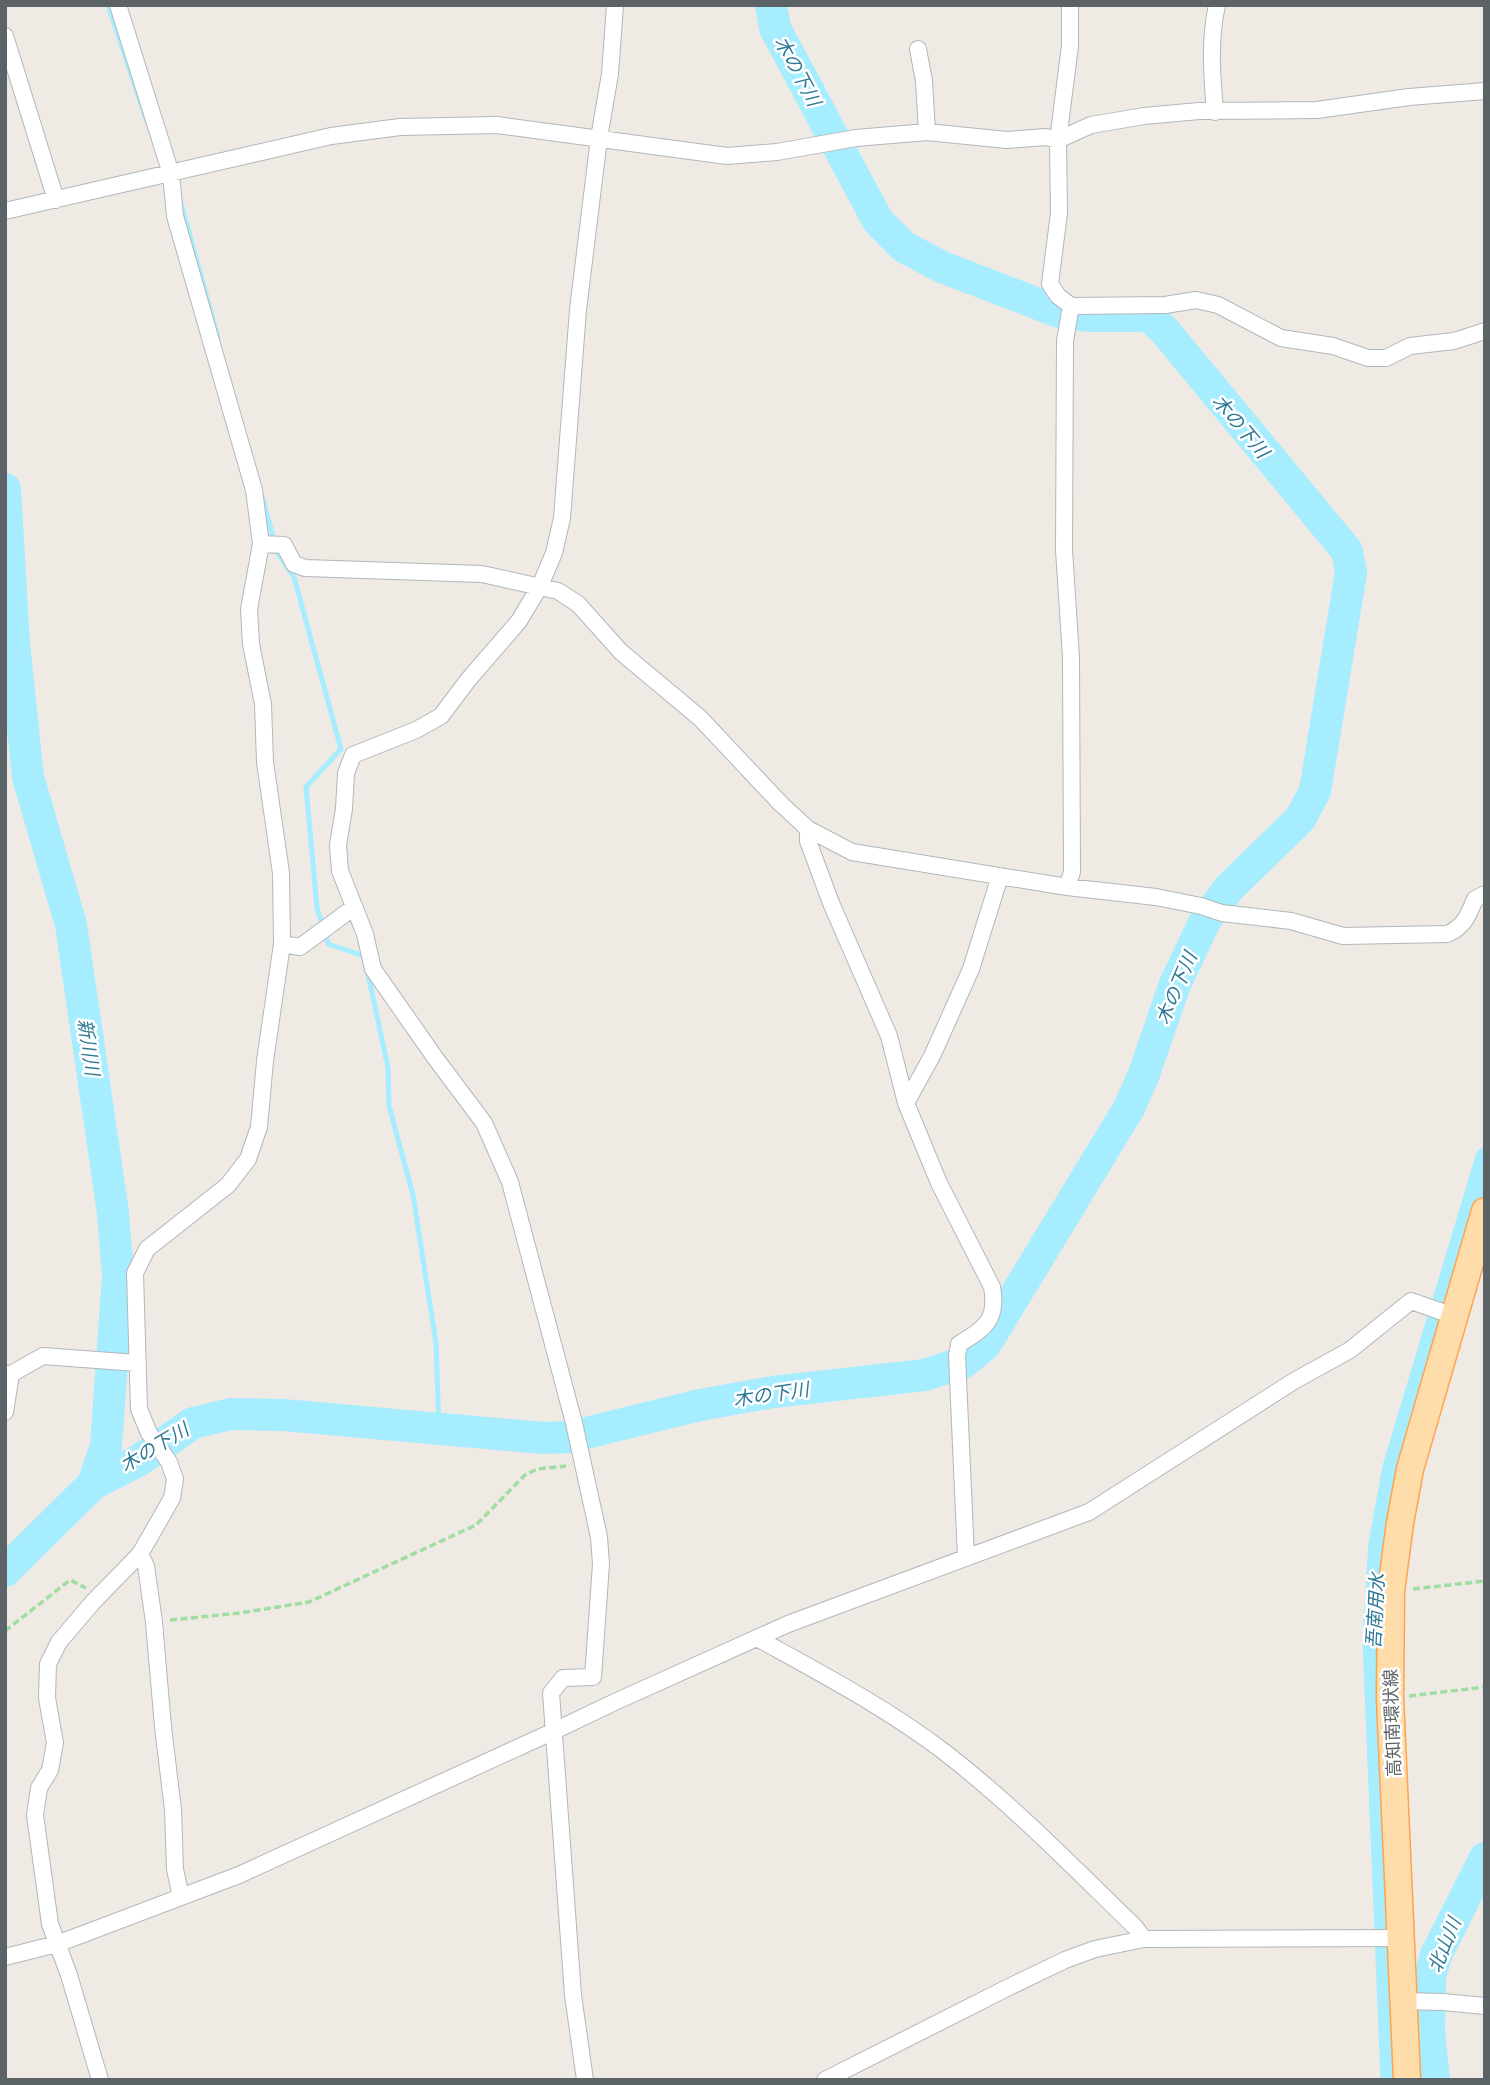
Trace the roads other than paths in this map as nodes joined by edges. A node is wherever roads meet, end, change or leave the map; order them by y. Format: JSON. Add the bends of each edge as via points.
{"nodes":[{"id":1,"x":118,"y":5,"type":"edge"},
{"id":2,"x":615,"y":5,"type":"edge"},
{"id":3,"x":1070,"y":5,"type":"edge"},
{"id":4,"x":1217,"y":5,"type":"edge"},
{"id":5,"x":5,"y":36,"type":"edge"},
{"id":6,"x":918,"y":49,"type":"dead end"},
{"id":7,"x":1485,"y":90,"type":"edge"},
{"id":8,"x":1215,"y":112,"type":"junction"},
{"id":9,"x":926,"y":132,"type":"junction"},
{"id":10,"x":599,"y":138,"type":"junction"},
{"id":11,"x":1058,"y":139,"type":"junction"},
{"id":12,"x":171,"y":174,"type":"junction"},
{"id":13,"x":56,"y":200,"type":"junction"},
{"id":14,"x":5,"y":211,"type":"edge"},
{"id":15,"x":1069,"y":312,"type":"junction"},
{"id":16,"x":1485,"y":331,"type":"edge"},
{"id":17,"x":270,"y":545,"type":"junction"},
{"id":18,"x":540,"y":586,"type":"junction"},
{"id":19,"x":808,"y":830,"type":"junction"},
{"id":20,"x":1000,"y":876,"type":"junction"},
{"id":21,"x":1067,"y":887,"type":"junction"},
{"id":22,"x":1485,"y":894,"type":"edge"},
{"id":23,"x":353,"y":908,"type":"junction"},
{"id":24,"x":282,"y":944,"type":"junction"},
{"id":25,"x":906,"y":1103,"type":"junction"},
{"id":26,"x":1485,"y":1211,"type":"edge"},
{"id":27,"x":1443,"y":1312,"type":"junction"},
{"id":28,"x":133,"y":1363,"type":"junction"},
{"id":29,"x":8,"y":1374,"type":"edge"},
{"id":30,"x":5,"y":1412,"type":"edge"},
{"id":31,"x":140,"y":1554,"type":"junction"},
{"id":32,"x":966,"y":1558,"type":"junction"},
{"id":33,"x":757,"y":1638,"type":"junction"},
{"id":34,"x":552,"y":1732,"type":"junction"},
{"id":35,"x":181,"y":1897,"type":"junction"},
{"id":36,"x":1389,"y":1937,"type":"junction"},
{"id":37,"x":1144,"y":1939,"type":"junction"},
{"id":38,"x":57,"y":1944,"type":"junction"},
{"id":39,"x":5,"y":1957,"type":"edge"},
{"id":40,"x":1411,"y":2001,"type":"junction"},
{"id":41,"x":1485,"y":2006,"type":"edge"},
{"id":42,"x":100,"y":2080,"type":"edge"},
{"id":43,"x":585,"y":2080,"type":"edge"},
{"id":44,"x":825,"y":2080,"type":"edge"},
{"id":45,"x":1407,"y":2080,"type":"edge"}],
"edges":[{"from":1,"to":12,"type":"street"},
{"from":2,"to":10,"type":"street"},
{"from":3,"to":11,"type":"street","via":[[1070,46]]},
{"from":4,"to":8,"type":"street","via":[[1211,60]]},
{"from":5,"to":13,"type":"street"},
{"from":6,"to":9,"type":"street"},
{"from":7,"to":8,"type":"street","via":[[1317,110]]},
{"from":8,"to":11,"type":"street","via":[[1091,125]]},
{"from":9,"to":10,"type":"street","via":[[727,156]]},
{"from":9,"to":11,"type":"street","via":[[1024,141]]},
{"from":10,"to":12,"type":"street","via":[[496,125],[400,127],[331,136]]},
{"from":10,"to":18,"type":"street","via":[[562,518]]},
{"from":11,"to":15,"type":"street","via":[[1059,213],[1050,284]]},
{"from":12,"to":13,"type":"street"},
{"from":12,"to":17,"type":"street","via":[[175,216]]},
{"from":13,"to":14,"type":"street"},
{"from":15,"to":16,"type":"street","via":[[1196,300],[1218,305],[1281,338],[1333,346],[1367,358],[1386,358],[1410,346],[1454,341]]},
{"from":15,"to":21,"type":"street","via":[[1064,550],[1071,657],[1072,872]]},
{"from":17,"to":18,"type":"street","via":[[284,545],[294,564],[305,568],[482,574]]},
{"from":17,"to":24,"type":"street","via":[[249,609],[281,873]]},
{"from":18,"to":19,"type":"street","via":[[578,604],[621,652],[700,718]]},
{"from":18,"to":23,"type":"street","via":[[519,621],[440,716],[353,755],[346,774],[338,845],[340,871]]},
{"from":19,"to":20,"type":"street","via":[[852,852]]},
{"from":19,"to":25,"type":"street","via":[[831,904],[889,1036]]},
{"from":20,"to":21,"type":"street"},
{"from":20,"to":25,"type":"street","via":[[971,969]]},
{"from":21,"to":22,"type":"street","via":[[1156,897],[1222,913],[1291,921],[1343,936],[1447,934],[1458,930],[1475,899]]},
{"from":23,"to":24,"type":"street","via":[[300,947]]},
{"from":23,"to":34,"type":"street","via":[[373,969],[484,1123],[505,1170],[575,1423],[601,1564],[593,1678],[563,1678],[551,1693]]},
{"from":24,"to":28,"type":"street","via":[[259,1127],[248,1159],[228,1185],[147,1249],[135,1273]]},
{"from":25,"to":32,"type":"street","via":[[939,1183],[992,1287],[995,1305],[983,1329],[959,1344],[957,1356]]},
{"from":26,"to":27,"type":"main road","name":"高知南環状線"},
{"from":27,"to":32,"type":"street","via":[[1411,1301],[1350,1350],[1089,1511]]},
{"from":27,"to":36,"type":"main road","name":"高知南環状線","via":[[1410,1469],[1391,1591]]},
{"from":28,"to":29,"type":"street","via":[[43,1356]]},
{"from":28,"to":31,"type":"street","via":[[139,1409],[175,1479],[172,1498]]},
{"from":29,"to":30,"type":"street"},
{"from":31,"to":35,"type":"street","via":[[154,1622]]},
{"from":31,"to":38,"type":"street","via":[[59,1642],[48,1664],[47,1698],[55,1743],[35,1815],[50,1924]]},
{"from":32,"to":33,"type":"street"},
{"from":33,"to":34,"type":"street"},
{"from":33,"to":37,"type":"street","via":[[867,1699],[943,1751],[1026,1823]]},
{"from":34,"to":35,"type":"street"},
{"from":34,"to":43,"type":"street","via":[[573,1995]]},
{"from":35,"to":38,"type":"street"},
{"from":36,"to":37,"type":"street"},
{"from":36,"to":40,"type":"main road","name":"高知南環状線"},
{"from":37,"to":44,"type":"street","via":[[1065,1961]]},
{"from":38,"to":39,"type":"street"},
{"from":38,"to":42,"type":"street"},
{"from":40,"to":41,"type":"street"},
{"from":40,"to":45,"type":"main road","name":"高知南環状線"}]}
